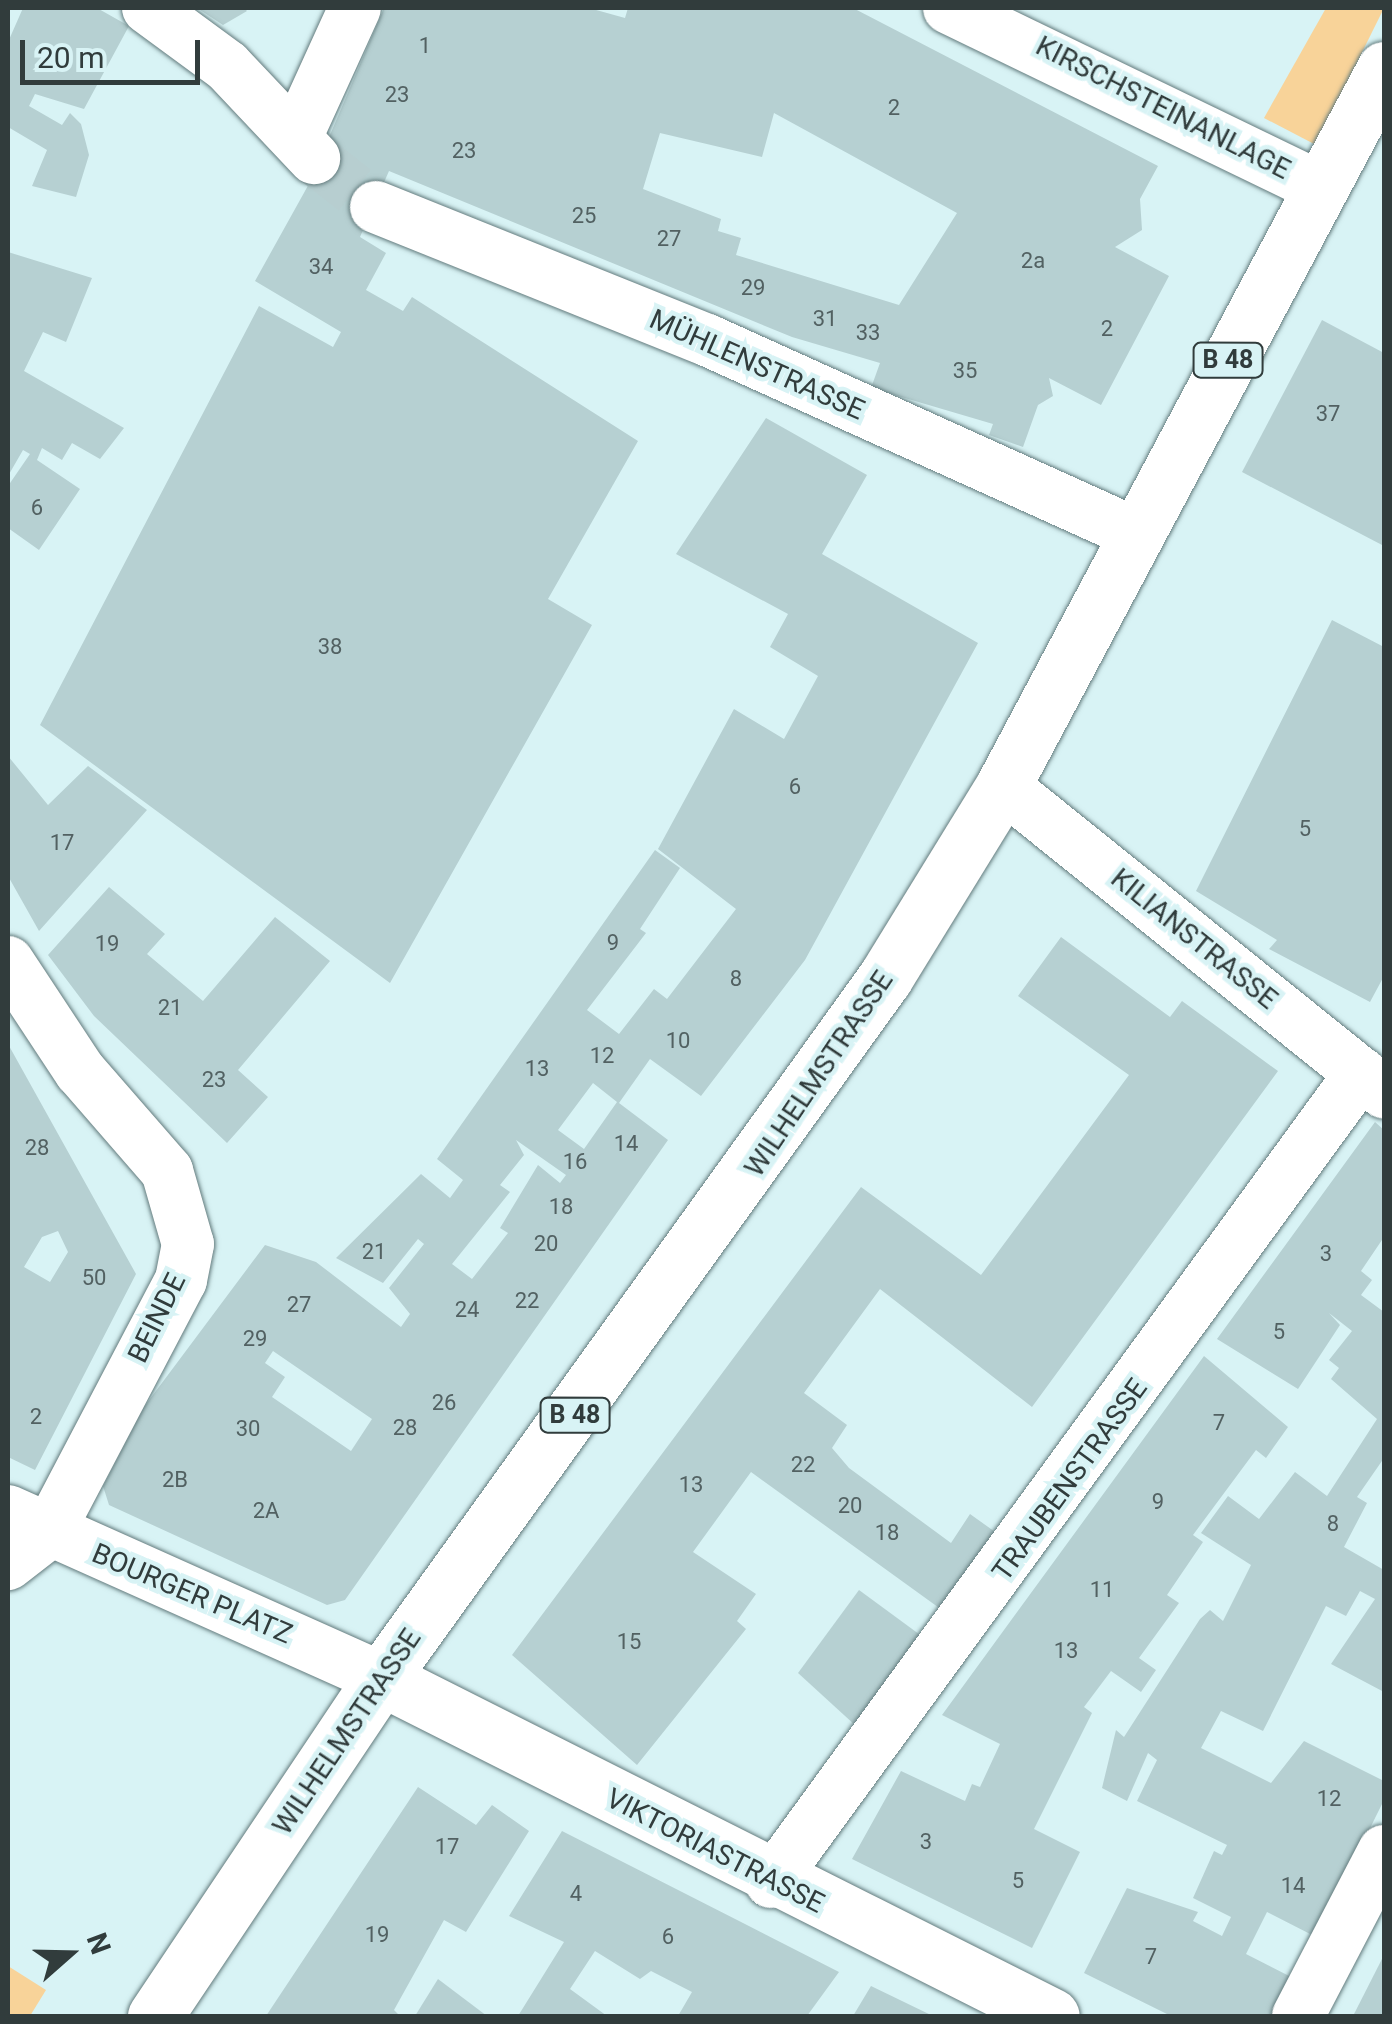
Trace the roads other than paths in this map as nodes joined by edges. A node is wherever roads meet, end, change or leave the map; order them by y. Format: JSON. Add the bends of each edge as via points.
{"nodes":[{"id":1,"x":148,"y":8,"type":"edge"},
{"id":2,"x":356,"y":8,"type":"edge"},
{"id":3,"x":949,"y":8,"type":"edge"},
{"id":4,"x":1384,"y":69,"type":"edge"},
{"id":5,"x":1321,"y":188,"type":"junction"},
{"id":6,"x":376,"y":208,"type":"tunnel mouth"},
{"id":7,"x":1133,"y":532,"type":"junction"},
{"id":8,"x":1003,"y":786,"type":"junction"},
{"id":9,"x":8,"y":962,"type":"edge"},
{"id":10,"x":1373,"y":1083,"type":"edge"},
{"id":11,"x":21,"y":1536,"type":"edge"},
{"id":12,"x":381,"y":1678,"type":"junction"},
{"id":13,"x":1384,"y":1851,"type":"edge"},
{"id":14,"x":771,"y":1882,"type":"junction"},
{"id":15,"x":155,"y":2016,"type":"edge"},
{"id":16,"x":1052,"y":2016,"type":"edge"},
{"id":17,"x":1298,"y":2016,"type":"edge"}],
"edges":[{"from":1,"to":2,"type":"street","via":[[306,145]]},
{"from":3,"to":5,"type":"street","name":"KIRSCHSTEINANLAGE"},
{"from":4,"to":5,"type":"main road","name":"WILHELMSTRASSE","number":"B 48"},
{"from":5,"to":7,"type":"main road","name":"WILHELMSTRASSE","number":"B 48"},
{"from":6,"to":7,"type":"street","name":"MÜHLENSTRASSE"},
{"from":7,"to":8,"type":"main road","name":"WILHELMSTRASSE","number":"B 48"},
{"from":8,"to":10,"type":"street","name":"KILIANSTRASSE"},
{"from":8,"to":12,"type":"main road","name":"WILHELMSTRASSE","number":"B 48","via":[[768,1153]]},
{"from":9,"to":11,"type":"street","name":"BEINDE","via":[[80,1070],[167,1172],[188,1244],[181,1280]]},
{"from":10,"to":14,"type":"street","name":"TRAUBENSTRASSE"},
{"from":11,"to":12,"type":"street","name":"BOURGER PLATZ"},
{"from":12,"to":14,"type":"main road","name":"VIKTORIASTRASSE"},
{"from":12,"to":15,"type":"main road","name":"WILHELMSTRASSE","number":"B 48"},
{"from":13,"to":17,"type":"street"},
{"from":14,"to":16,"type":"main road","name":"VIKTORIASTRASSE"}]}
